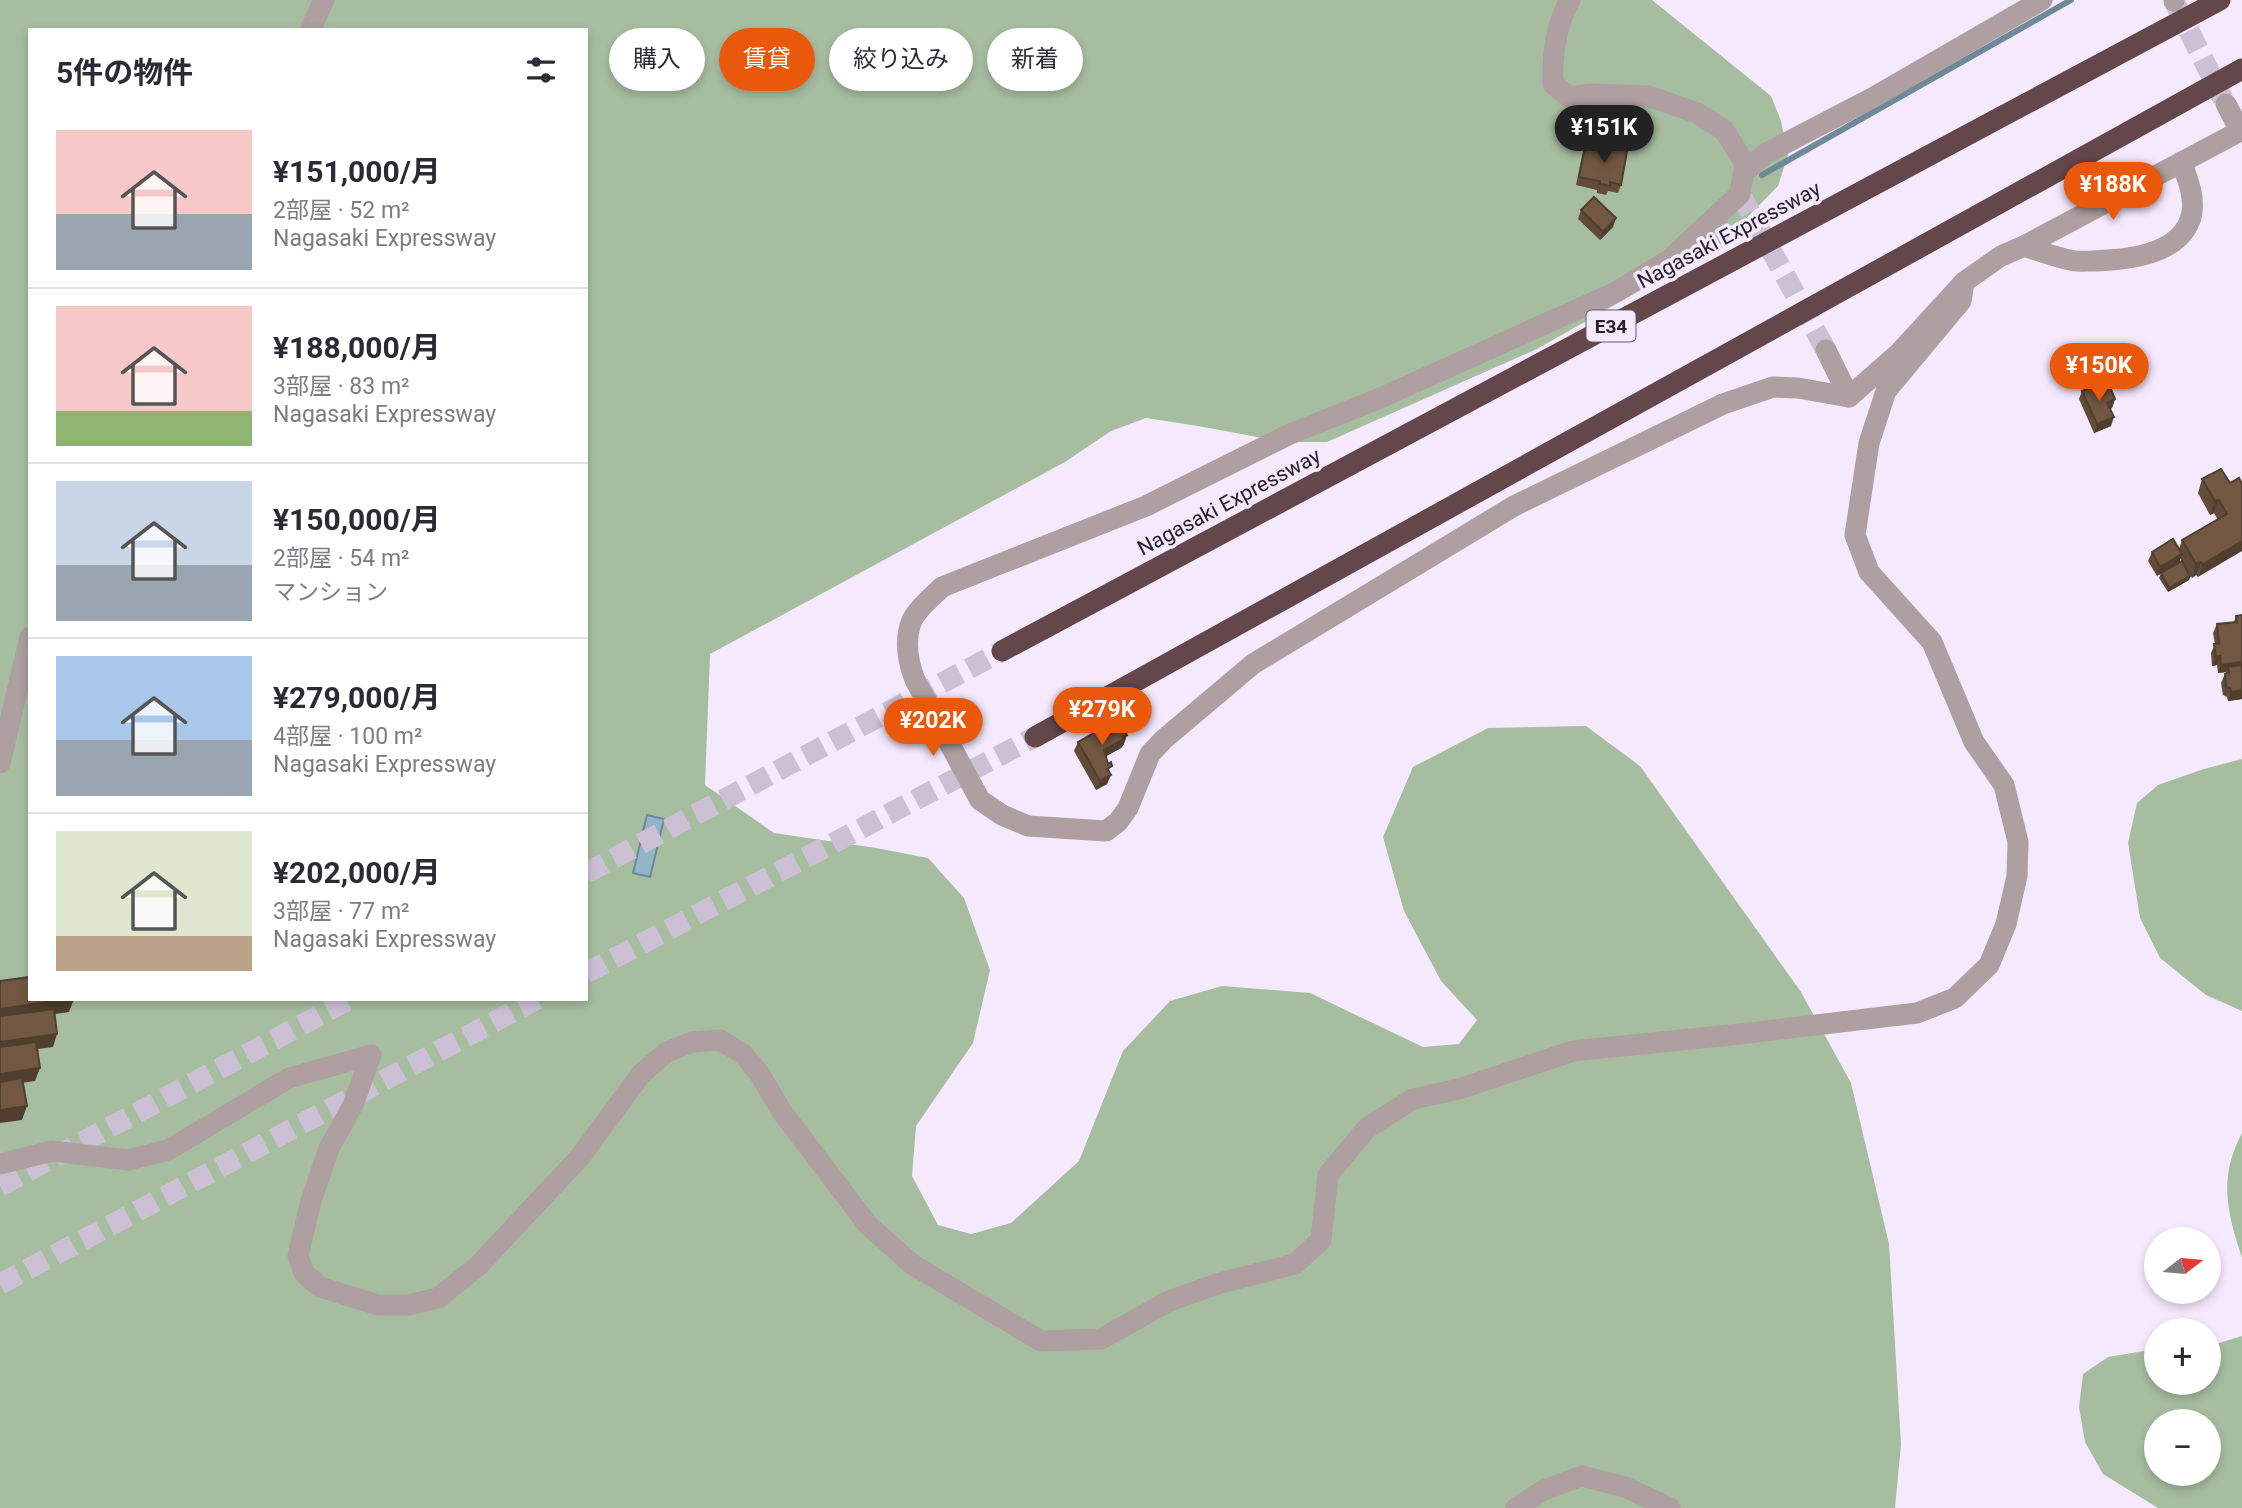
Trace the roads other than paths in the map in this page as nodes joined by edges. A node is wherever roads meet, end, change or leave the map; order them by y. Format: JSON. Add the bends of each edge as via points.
{"nodes":[{"id":1,"x":324,"y":0,"type":"edge"},
{"id":2,"x":1570,"y":0,"type":"edge"},
{"id":3,"x":2042,"y":0,"type":"edge"},
{"id":4,"x":2220,"y":0,"type":"edge"},
{"id":5,"x":311,"y":28,"type":"edge"},
{"id":6,"x":2242,"y":69,"type":"edge"},
{"id":7,"x":2226,"y":104,"type":"tunnel mouth"},
{"id":8,"x":2241,"y":131,"type":"edge"},
{"id":9,"x":2181,"y":162,"type":"junction"},
{"id":10,"x":1744,"y":172,"type":"junction"},
{"id":11,"x":2024,"y":246,"type":"junction"},
{"id":12,"x":1964,"y":282,"type":"junction"},
{"id":13,"x":1825,"y":350,"type":"tunnel mouth"},
{"id":14,"x":1849,"y":397,"type":"junction"},
{"id":15,"x":28,"y":646,"type":"edge"},
{"id":16,"x":1002,"y":651,"type":"tunnel mouth"},
{"id":17,"x":1035,"y":737,"type":"tunnel mouth"},
{"id":18,"x":0,"y":763,"type":"edge"},
{"id":19,"x":0,"y":1164,"type":"edge"},
{"id":20,"x":1516,"y":1508,"type":"edge"},
{"id":21,"x":1670,"y":1508,"type":"edge"}],
"edges":[{"from":1,"to":5,"type":"street"},
{"from":2,"to":10,"type":"street","via":[[1552,59],[1553,84],[1569,97],[1648,96],[1697,113],[1724,130],[1745,164]]},
{"from":3,"to":10,"type":"street","via":[[1765,154]]},
{"from":4,"to":16,"type":"highway","name":"Nagasaki Expressway","number":"E34"},
{"from":6,"to":17,"type":"highway"},
{"from":7,"to":8,"type":"street"},
{"from":8,"to":9,"type":"street"},
{"from":9,"to":11,"type":"street"},
{"from":9,"to":11,"type":"street","via":[[2190,184],[2192,208],[2190,221],[2176,240],[2123,260],[2072,261]]},
{"from":10,"to":14,"type":"street","via":[[1741,194],[1669,260],[1616,292],[1378,400],[1290,434],[1146,506],[942,587],[912,621],[907,660],[915,680],[980,800],[1028,826],[1106,831],[1128,808],[1150,754],[1253,664],[1514,506],[1723,404],[1773,387]]},
{"from":11,"to":12,"type":"street"},
{"from":12,"to":14,"type":"street","via":[[1898,354]]},
{"from":12,"to":19,"type":"street","via":[[1961,301],[1886,391],[1869,443],[1855,535],[1869,572],[1933,642],[1974,742],[2004,785],[2018,842],[2017,876],[2006,924],[1989,965],[1955,998],[1917,1013],[1573,1051],[1459,1089],[1413,1099],[1367,1128],[1328,1175],[1321,1240],[1295,1264],[1169,1301],[1101,1339],[1041,1341],[913,1265],[868,1225],[743,1054],[720,1040],[692,1042],[667,1052],[641,1074],[580,1157],[479,1265],[438,1298],[408,1305],[378,1306],[320,1287],[304,1273],[298,1256],[329,1149],[353,1105],[371,1055],[289,1078],[168,1150],[128,1160],[52,1151]]},
{"from":13,"to":14,"type":"street"},
{"from":15,"to":18,"type":"street"},
{"from":20,"to":21,"type":"street","via":[[1545,1489],[1582,1476]]}]}
